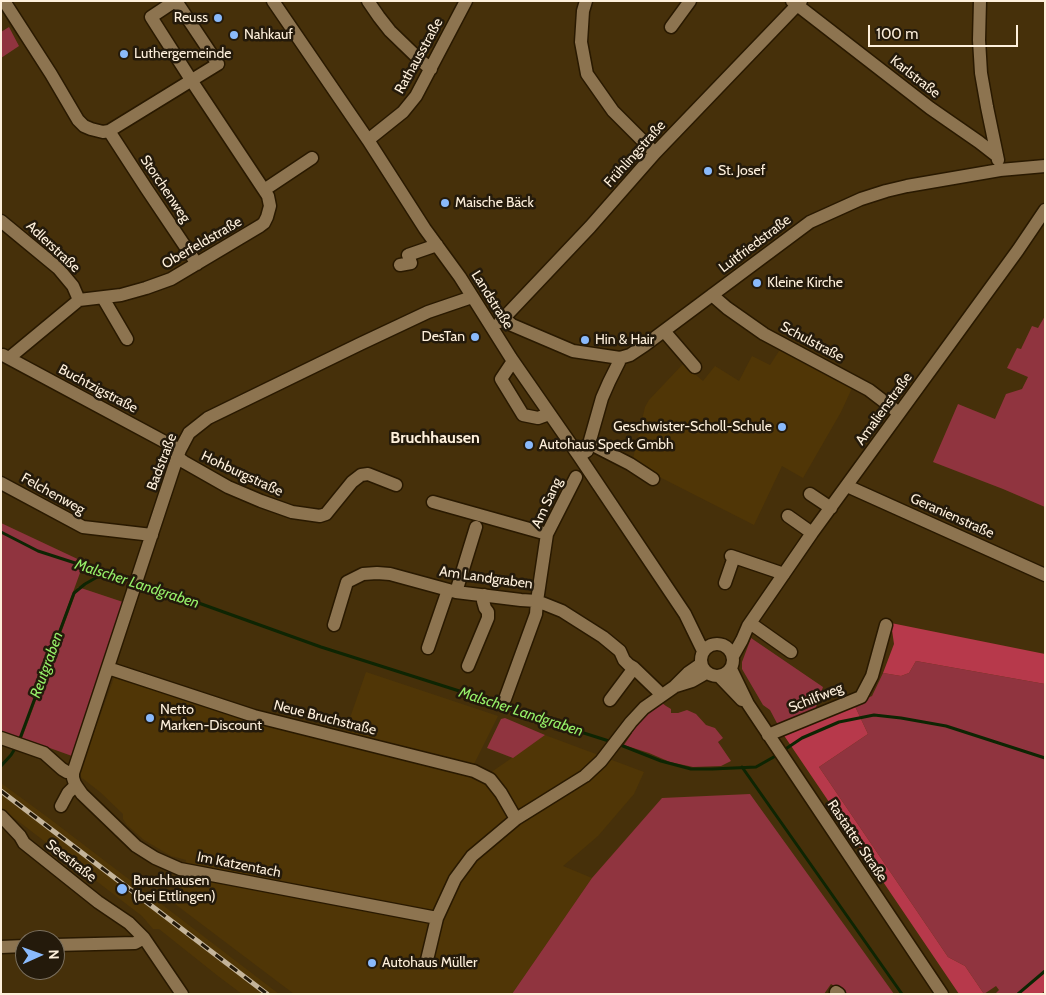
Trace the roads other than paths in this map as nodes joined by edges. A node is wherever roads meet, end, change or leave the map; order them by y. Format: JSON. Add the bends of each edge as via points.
{"nodes":[{"id":1,"x":4,"y":1,"type":"edge"},
{"id":2,"x":176,"y":1,"type":"edge"},
{"id":3,"x":273,"y":1,"type":"edge"},
{"id":4,"x":368,"y":1,"type":"edge"},
{"id":5,"x":466,"y":1,"type":"edge"},
{"id":6,"x":586,"y":1,"type":"edge"},
{"id":7,"x":690,"y":1,"type":"edge"},
{"id":8,"x":980,"y":1,"type":"edge"},
{"id":9,"x":797,"y":2,"type":"edge"},
{"id":10,"x":671,"y":27,"type":"dead end"},
{"id":11,"x":431,"y":69,"type":"junction"},
{"id":12,"x":191,"y":80,"type":"junction"},
{"id":13,"x":109,"y":131,"type":"junction"},
{"id":14,"x":368,"y":140,"type":"junction"},
{"id":15,"x":655,"y":153,"type":"junction"},
{"id":16,"x":998,"y":156,"type":"junction"},
{"id":17,"x":312,"y":158,"type":"dead end"},
{"id":18,"x":1045,"y":166,"type":"edge"},
{"id":19,"x":1000,"y":170,"type":"junction"},
{"id":20,"x":264,"y":190,"type":"junction"},
{"id":21,"x":1045,"y":210,"type":"edge"},
{"id":22,"x":1,"y":221,"type":"edge"},
{"id":23,"x":437,"y":245,"type":"junction"},
{"id":24,"x":197,"y":264,"type":"junction"},
{"id":25,"x":400,"y":265,"type":"dead end"},
{"id":26,"x":712,"y":296,"type":"junction"},
{"id":27,"x":472,"y":297,"type":"junction"},
{"id":28,"x":103,"y":298,"type":"junction"},
{"id":29,"x":79,"y":300,"type":"junction"},
{"id":30,"x":504,"y":318,"type":"junction"},
{"id":31,"x":492,"y":329,"type":"junction"},
{"id":32,"x":664,"y":331,"type":"junction"},
{"id":33,"x":127,"y":338,"type":"dead end"},
{"id":34,"x":5,"y":356,"type":"edge"},
{"id":35,"x":620,"y":358,"type":"junction"},
{"id":36,"x":513,"y":361,"type":"junction"},
{"id":37,"x":695,"y":367,"type":"dead end"},
{"id":38,"x":899,"y":412,"type":"junction"},
{"id":39,"x":549,"y":414,"type":"junction"},
{"id":40,"x":589,"y":443,"type":"junction"},
{"id":41,"x":179,"y":454,"type":"junction"},
{"id":42,"x":579,"y":456,"type":"junction"},
{"id":43,"x":576,"y":477,"type":"dead end"},
{"id":44,"x":653,"y":479,"type":"dead end"},
{"id":45,"x":1,"y":483,"type":"edge"},
{"id":46,"x":396,"y":485,"type":"dead end"},
{"id":47,"x":847,"y":486,"type":"junction"},
{"id":48,"x":810,"y":494,"type":"dead end"},
{"id":49,"x":433,"y":502,"type":"dead end"},
{"id":50,"x":831,"y":508,"type":"junction"},
{"id":51,"x":788,"y":516,"type":"dead end"},
{"id":52,"x":476,"y":527,"type":"dead end"},
{"id":53,"x":812,"y":533,"type":"junction"},
{"id":54,"x":547,"y":534,"type":"junction"},
{"id":55,"x":152,"y":535,"type":"junction"},
{"id":56,"x":784,"y":574,"type":"junction"},
{"id":57,"x":1045,"y":575,"type":"edge"},
{"id":58,"x":725,"y":583,"type":"dead end"},
{"id":59,"x":452,"y":591,"type":"junction"},
{"id":60,"x":484,"y":595,"type":"junction"},
{"id":61,"x":537,"y":601,"type":"junction"},
{"id":62,"x":685,"y":614,"type":"junction"},
{"id":63,"x":749,"y":624,"type":"junction"},
{"id":64,"x":334,"y":625,"type":"dead end"},
{"id":65,"x":886,"y":625,"type":"dead end"},
{"id":66,"x":720,"y":644,"type":"junction"},
{"id":67,"x":428,"y":648,"type":"dead end"},
{"id":68,"x":703,"y":651,"type":"junction"},
{"id":69,"x":791,"y":652,"type":"dead end"},
{"id":70,"x":733,"y":656,"type":"junction"},
{"id":71,"x":468,"y":666,"type":"dead end"},
{"id":72,"x":108,"y":668,"type":"junction"},
{"id":73,"x":634,"y":668,"type":"junction"},
{"id":74,"x":704,"y":668,"type":"junction"},
{"id":75,"x":731,"y":669,"type":"junction"},
{"id":76,"x":719,"y":676,"type":"junction"},
{"id":77,"x":662,"y":695,"type":"junction"},
{"id":78,"x":505,"y":699,"type":"dead end"},
{"id":79,"x":610,"y":700,"type":"dead end"},
{"id":80,"x":748,"y":704,"type":"junction"},
{"id":81,"x":768,"y":735,"type":"junction"},
{"id":82,"x":13,"y":742,"type":"edge"},
{"id":83,"x":74,"y":779,"type":"junction"},
{"id":84,"x":61,"y":806,"type":"dead end"},
{"id":85,"x":1,"y":816,"type":"edge"},
{"id":86,"x":516,"y":818,"type":"junction"},
{"id":87,"x":438,"y":918,"type":"junction"},
{"id":88,"x":144,"y":938,"type":"junction"},
{"id":89,"x":65,"y":945,"type":"edge"},
{"id":90,"x":15,"y":946,"type":"edge"},
{"id":91,"x":1,"y":947,"type":"edge"},
{"id":92,"x":427,"y":960,"type":"dead end"},
{"id":93,"x":179,"y":993,"type":"edge"},
{"id":94,"x":942,"y":994,"type":"edge"}],
"edges":[{"from":1,"to":13,"type":"street","via":[[78,120],[91,129]]},
{"from":2,"to":12,"type":"street","name":"Oberfeldstraße","via":[[151,17]]},
{"from":2,"to":12,"type":"street","via":[[218,64]]},
{"from":3,"to":14,"type":"street","name":"Landstraße"},
{"from":4,"to":11,"type":"street","via":[[390,31]]},
{"from":5,"to":11,"type":"street","name":"Rathausstraße"},
{"from":6,"to":15,"type":"street","via":[[581,42],[587,74],[614,111]]},
{"from":7,"to":10,"type":"street"},
{"from":8,"to":16,"type":"street","via":[[981,73]]},
{"from":9,"to":15,"type":"street","name":"Frühlingstraße"},
{"from":9,"to":16,"type":"street","name":"Karlstraße","via":[[930,108]]},
{"from":11,"to":14,"type":"street","name":"Rathausstraße","via":[[410,104]]},
{"from":12,"to":13,"type":"street"},
{"from":12,"to":20,"type":"street","name":"Oberfeldstraße"},
{"from":13,"to":24,"type":"street","name":"Storchenweg"},
{"from":14,"to":23,"type":"street","name":"Landstraße"},
{"from":15,"to":30,"type":"street","name":"Frühlingstraße"},
{"from":16,"to":19,"type":"street"},
{"from":17,"to":20,"type":"street"},
{"from":18,"to":19,"type":"street","name":"Luitfriedstraße"},
{"from":19,"to":26,"type":"street","name":"Luitfriedstraße","via":[[886,190],[861,199],[810,222]]},
{"from":20,"to":24,"type":"street","name":"Oberfeldstraße","via":[[270,206],[264,223]]},
{"from":21,"to":38,"type":"street","name":"Amalienstraße"},
{"from":22,"to":29,"type":"street","name":"Adlerstraße","via":[[58,268]]},
{"from":23,"to":25,"type":"street","via":[[408,255],[411,262]]},
{"from":23,"to":27,"type":"street","name":"Landstraße"},
{"from":24,"to":28,"type":"street","name":"Oberfeldstraße","via":[[171,279]]},
{"from":26,"to":32,"type":"street","name":"Luitfriedstraße"},
{"from":26,"to":38,"type":"street","name":"Schulstraße","via":[[764,334],[869,390]]},
{"from":27,"to":31,"type":"street","name":"Landstraße"},
{"from":27,"to":41,"type":"street","name":"Badstraße","via":[[424,314],[208,418],[189,433]]},
{"from":28,"to":29,"type":"street","name":"Oberfeldstraße"},
{"from":28,"to":33,"type":"street"},
{"from":29,"to":34,"type":"street"},
{"from":30,"to":31,"type":"street","name":"Frühlingstraße"},
{"from":30,"to":35,"type":"street","via":[[512,325],[573,351]]},
{"from":31,"to":36,"type":"street","name":"Landstraße"},
{"from":32,"to":35,"type":"street","name":"Luitfriedstraße"},
{"from":32,"to":37,"type":"street"},
{"from":34,"to":41,"type":"street","name":"Buchtzigstraße"},
{"from":35,"to":40,"type":"street","via":[[602,398]]},
{"from":36,"to":39,"type":"street","name":"Landstraße"},
{"from":36,"to":39,"type":"street","via":[[501,379],[523,415],[538,418]]},
{"from":38,"to":47,"type":"street","name":"Amalienstraße"},
{"from":39,"to":42,"type":"street","name":"Landstraße"},
{"from":40,"to":42,"type":"street","via":[[587,451]]},
{"from":40,"to":44,"type":"street"},
{"from":41,"to":46,"type":"street","name":"Hohburgstraße","via":[[184,462],[228,487],[292,512],[320,516],[326,514],[360,475],[368,474]]},
{"from":41,"to":55,"type":"street","name":"Badstraße"},
{"from":42,"to":62,"type":"street","name":"Landstraße"},
{"from":43,"to":54,"type":"street","name":"Am Sang"},
{"from":45,"to":55,"type":"street","name":"Felchenweg","via":[[83,527]]},
{"from":47,"to":50,"type":"street","name":"Amalienstraße"},
{"from":47,"to":57,"type":"street","name":"Geranienstraße"},
{"from":48,"to":50,"type":"street"},
{"from":49,"to":54,"type":"street"},
{"from":50,"to":53,"type":"street","name":"Amalienstraße"},
{"from":51,"to":53,"type":"street"},
{"from":52,"to":59,"type":"street"},
{"from":53,"to":56,"type":"street","name":"Amalienstraße"},
{"from":54,"to":61,"type":"street","name":"Am Sang"},
{"from":55,"to":72,"type":"street","name":"Badstraße"},
{"from":56,"to":58,"type":"street","via":[[732,557]]},
{"from":56,"to":63,"type":"street","name":"Amalienstraße"},
{"from":59,"to":60,"type":"street","name":"Am Landgraben"},
{"from":59,"to":64,"type":"street","name":"Am Landgraben","via":[[390,574],[362,574],[347,582]]},
{"from":59,"to":67,"type":"street"},
{"from":60,"to":61,"type":"street","name":"Am Landgraben"},
{"from":60,"to":71,"type":"street","via":[[488,618]]},
{"from":61,"to":73,"type":"street","name":"Am Landgraben","via":[[565,613],[603,637],[620,650],[624,660]]},
{"from":61,"to":78,"type":"street","name":"Am Sang","via":[[535,619]]},
{"from":62,"to":66,"type":"street","name":"Landstraße"},
{"from":62,"to":68,"type":"street","name":"Landstraße"},
{"from":63,"to":66,"type":"street","name":"Amalienstraße"},
{"from":63,"to":69,"type":"street"},
{"from":63,"to":70,"type":"street","name":"Amalienstraße"},
{"from":65,"to":81,"type":"street","name":"Schilfweg","via":[[872,676],[861,697]]},
{"from":66,"to":68,"type":"street","via":[[711,645]]},
{"from":66,"to":70,"type":"street"},
{"from":68,"to":74,"type":"street","via":[[700,660]]},
{"from":70,"to":75,"type":"street"},
{"from":72,"to":83,"type":"street","name":"Badstraße"},
{"from":72,"to":86,"type":"street","name":"Neue Bruchstraße","via":[[254,716],[474,770],[490,779]]},
{"from":73,"to":77,"type":"street","name":"Am Landgraben"},
{"from":73,"to":79,"type":"street"},
{"from":74,"to":76,"type":"street"},
{"from":74,"to":77,"type":"street","via":[[688,673]]},
{"from":75,"to":76,"type":"street"},
{"from":75,"to":80,"type":"street","name":"Rastatter Straße"},
{"from":76,"to":80,"type":"street","name":"Rastatter Straße"},
{"from":77,"to":86,"type":"street","via":[[644,708],[585,776]]},
{"from":80,"to":81,"type":"street","name":"Rastatter Straße"},
{"from":81,"to":94,"type":"street","name":"Rastatter Straße"},
{"from":82,"to":83,"type":"street","name":"Im Katzentach","via":[[44,753]]},
{"from":83,"to":84,"type":"street","name":"Badstraße"},
{"from":83,"to":87,"type":"street","name":"Im Katzentach","via":[[82,794],[136,846],[180,869]]},
{"from":85,"to":88,"type":"street","name":"Seestraße","via":[[24,843],[128,922]]},
{"from":86,"to":87,"type":"street","via":[[468,862],[456,879]]},
{"from":87,"to":92,"type":"street"},
{"from":88,"to":89,"type":"street","via":[[135,943]]},
{"from":88,"to":93,"type":"street","name":"Seestraße"},
{"from":90,"to":91,"type":"street"}]}
